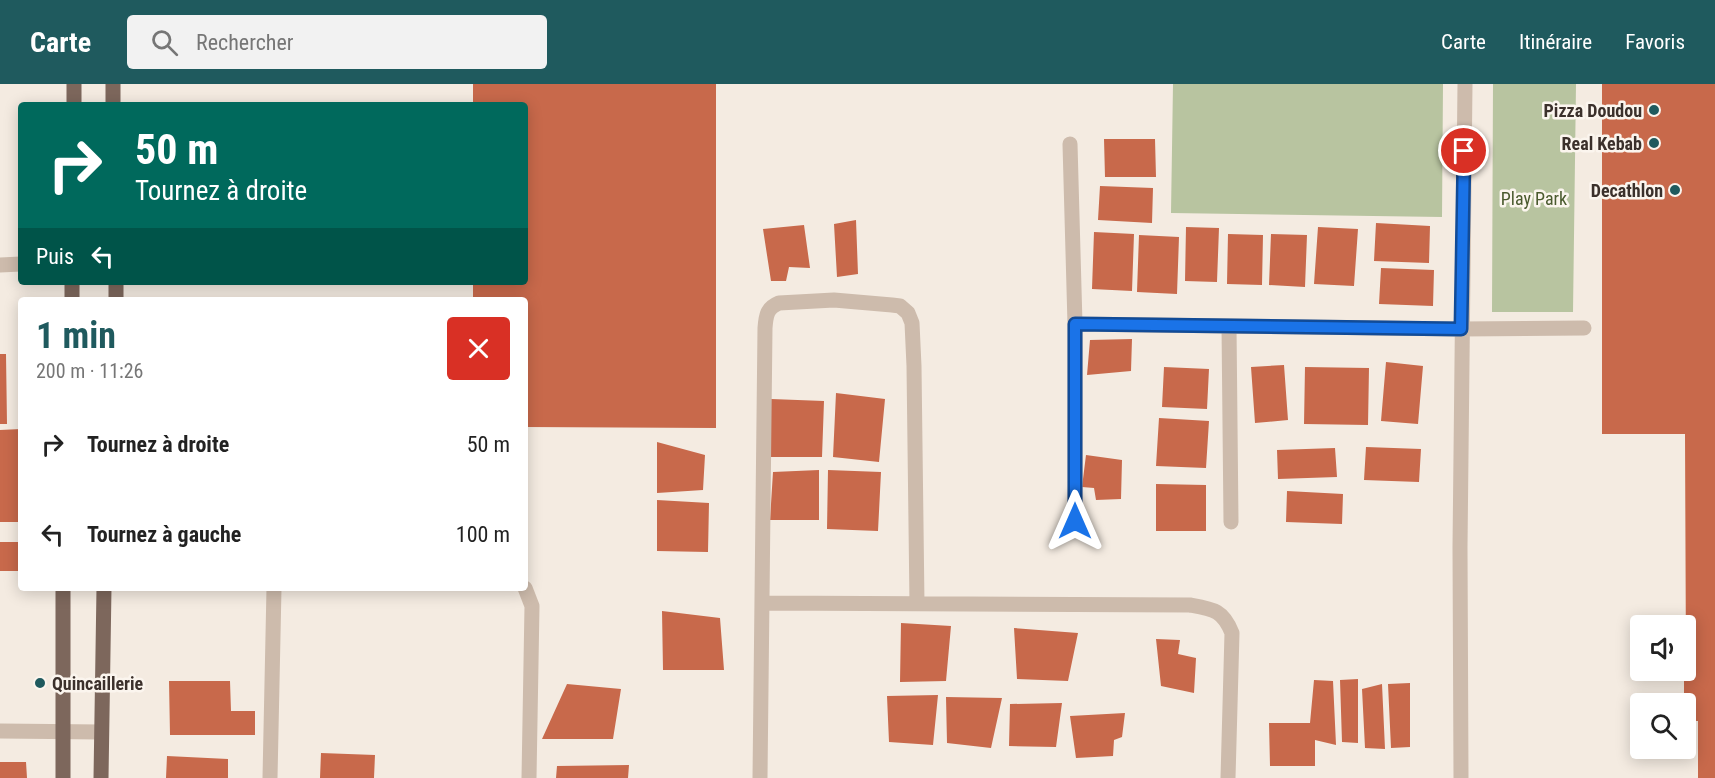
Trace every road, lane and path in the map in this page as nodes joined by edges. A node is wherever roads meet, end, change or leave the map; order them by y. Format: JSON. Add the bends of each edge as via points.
{"nodes":[{"id":1,"x":74,"y":84,"type":"edge"},
{"id":2,"x":113,"y":84,"type":"edge"},
{"id":3,"x":1465,"y":84,"type":"edge"},
{"id":4,"x":74,"y":102,"type":"edge"},
{"id":5,"x":113,"y":102,"type":"edge"},
{"id":6,"x":1070,"y":144,"type":"dead end"},
{"id":7,"x":18,"y":264,"type":"edge"},
{"id":8,"x":0,"y":265,"type":"edge"},
{"id":9,"x":1075,"y":324,"type":"junction"},
{"id":10,"x":1229,"y":326,"type":"junction"},
{"id":11,"x":1584,"y":328,"type":"dead end"},
{"id":12,"x":1461,"y":329,"type":"junction"},
{"id":13,"x":1075,"y":521,"type":"dead end"},
{"id":14,"x":1231,"y":522,"type":"dead end"},
{"id":15,"x":63,"y":591,"type":"edge"},
{"id":16,"x":104,"y":591,"type":"edge"},
{"id":17,"x":274,"y":591,"type":"edge"},
{"id":18,"x":526,"y":591,"type":"edge"},
{"id":19,"x":763,"y":603,"type":"junction"},
{"id":20,"x":916,"y":604,"type":"junction"},
{"id":21,"x":0,"y":731,"type":"edge"},
{"id":22,"x":63,"y":731,"type":"junction"},
{"id":23,"x":102,"y":732,"type":"junction"},
{"id":24,"x":63,"y":778,"type":"edge"},
{"id":25,"x":101,"y":778,"type":"edge"},
{"id":26,"x":270,"y":778,"type":"edge"},
{"id":27,"x":529,"y":778,"type":"edge"},
{"id":28,"x":760,"y":778,"type":"edge"},
{"id":29,"x":1228,"y":778,"type":"edge"},
{"id":30,"x":1461,"y":778,"type":"edge"}],
"edges":[{"from":1,"to":4,"type":"main road"},
{"from":2,"to":5,"type":"main road"},
{"from":3,"to":12,"type":"street"},
{"from":6,"to":9,"type":"street"},
{"from":7,"to":8,"type":"street"},
{"from":9,"to":10,"type":"street"},
{"from":9,"to":13,"type":"street"},
{"from":10,"to":12,"type":"street"},
{"from":10,"to":14,"type":"street"},
{"from":11,"to":12,"type":"street"},
{"from":12,"to":30,"type":"street"},
{"from":15,"to":22,"type":"main road"},
{"from":16,"to":23,"type":"main road"},
{"from":17,"to":26,"type":"street"},
{"from":18,"to":27,"type":"street","via":[[532,606]]},
{"from":19,"to":20,"type":"street"},
{"from":19,"to":20,"type":"street","via":[[766,315],[779,303],[834,300],[900,306],[912,323]]},
{"from":19,"to":28,"type":"street"},
{"from":20,"to":29,"type":"street","via":[[1190,605],[1219,613],[1232,633]]},
{"from":21,"to":22,"type":"street"},
{"from":22,"to":23,"type":"street"},
{"from":22,"to":24,"type":"main road"},
{"from":23,"to":25,"type":"main road"}]}
